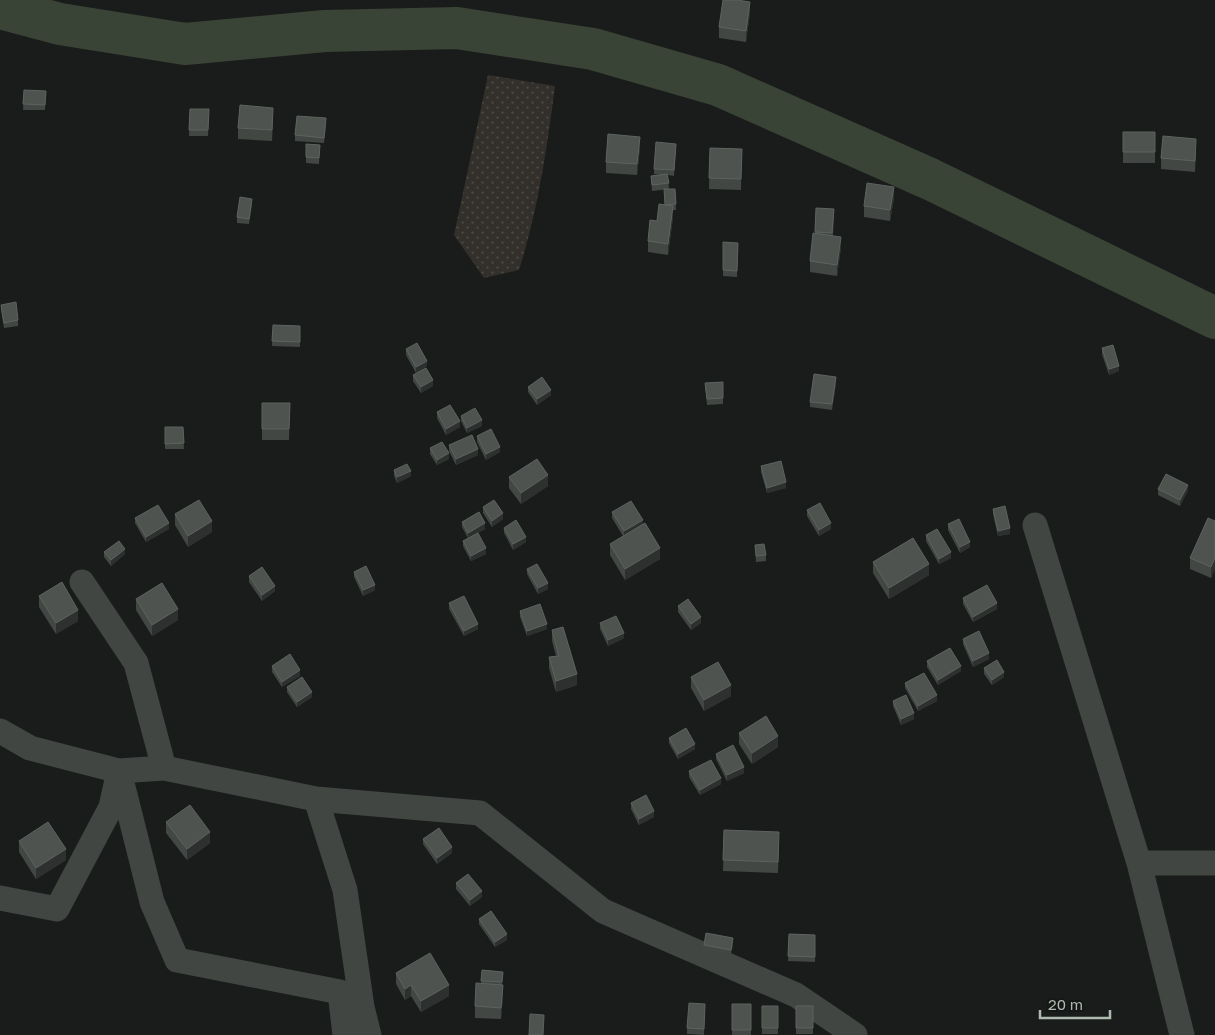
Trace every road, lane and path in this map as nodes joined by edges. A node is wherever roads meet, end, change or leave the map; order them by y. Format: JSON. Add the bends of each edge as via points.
{"nodes":[{"id":1,"x":1035,"y":525,"type":"dead end"},
{"id":2,"x":82,"y":582,"type":"dead end"},
{"id":3,"x":0,"y":731,"type":"edge"},
{"id":4,"x":164,"y":768,"type":"junction"},
{"id":5,"x":119,"y":771,"type":"junction"},
{"id":6,"x":316,"y":799,"type":"junction"},
{"id":7,"x":1139,"y":863,"type":"junction"},
{"id":8,"x":1215,"y":863,"type":"edge"},
{"id":9,"x":0,"y":898,"type":"edge"},
{"id":10,"x":345,"y":1035,"type":"edge"},
{"id":11,"x":369,"y":1035,"type":"edge"},
{"id":12,"x":855,"y":1035,"type":"edge"},
{"id":13,"x":1182,"y":1035,"type":"edge"}],
"edges":[{"from":1,"to":7,"type":"street"},
{"from":2,"to":4,"type":"street","via":[[136,664]]},
{"from":3,"to":5,"type":"street","via":[[30,748]]},
{"from":4,"to":5,"type":"street"},
{"from":4,"to":6,"type":"street"},
{"from":5,"to":9,"type":"street","via":[[111,807],[57,909]]},
{"from":5,"to":10,"type":"street","via":[[152,902],[177,960],[340,992]]},
{"from":6,"to":11,"type":"street","via":[[345,890]]},
{"from":6,"to":12,"type":"street","via":[[480,813],[603,912],[796,994]]},
{"from":7,"to":8,"type":"street"},
{"from":7,"to":13,"type":"street"}]}
